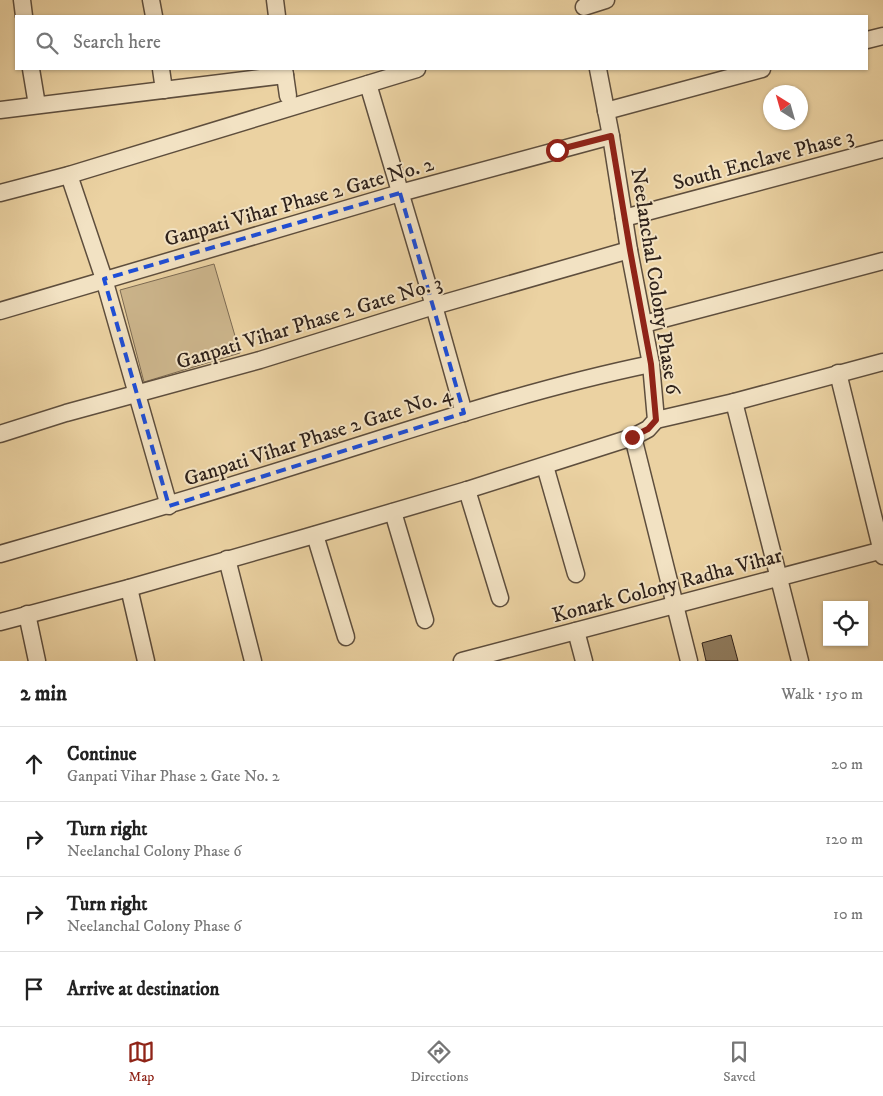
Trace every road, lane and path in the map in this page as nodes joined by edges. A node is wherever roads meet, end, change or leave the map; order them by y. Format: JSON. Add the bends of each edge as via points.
{"nodes":[{"id":1,"x":22,"y":0,"type":"edge"},
{"id":2,"x":152,"y":0,"type":"edge"},
{"id":3,"x":275,"y":0,"type":"edge"},
{"id":4,"x":606,"y":0,"type":"edge"},
{"id":5,"x":584,"y":11,"type":"edge"},
{"id":6,"x":24,"y":15,"type":"edge"},
{"id":7,"x":154,"y":15,"type":"edge"},
{"id":8,"x":277,"y":15,"type":"edge"},
{"id":9,"x":883,"y":36,"type":"edge"},
{"id":10,"x":868,"y":40,"type":"edge"},
{"id":11,"x":32,"y":70,"type":"edge"},
{"id":12,"x":161,"y":70,"type":"edge"},
{"id":13,"x":413,"y":70,"type":"edge"},
{"id":14,"x":598,"y":70,"type":"edge"},
{"id":15,"x":758,"y":70,"type":"edge"},
{"id":16,"x":285,"y":72,"type":"edge"},
{"id":17,"x":368,"y":84,"type":"junction"},
{"id":18,"x":164,"y":90,"type":"junction"},
{"id":19,"x":288,"y":96,"type":"dead end"},
{"id":20,"x":36,"y":105,"type":"junction"},
{"id":21,"x":0,"y":110,"type":"edge"},
{"id":22,"x":606,"y":111,"type":"junction"},
{"id":23,"x":611,"y":136,"type":"junction"},
{"id":24,"x":883,"y":149,"type":"edge"},
{"id":25,"x":69,"y":175,"type":"junction"},
{"id":26,"x":0,"y":193,"type":"edge"},
{"id":27,"x":400,"y":193,"type":"junction"},
{"id":28,"x":624,"y":218,"type":"junction"},
{"id":29,"x":630,"y":250,"type":"junction"},
{"id":30,"x":883,"y":261,"type":"edge"},
{"id":31,"x":104,"y":280,"type":"junction"},
{"id":32,"x":434,"y":306,"type":"junction"},
{"id":33,"x":0,"y":311,"type":"edge"},
{"id":34,"x":644,"y":324,"type":"junction"},
{"id":35,"x":883,"y":362,"type":"edge"},
{"id":36,"x":651,"y":364,"type":"junction"},
{"id":37,"x":838,"y":373,"type":"junction"},
{"id":38,"x":136,"y":395,"type":"junction"},
{"id":39,"x":734,"y":402,"type":"junction"},
{"id":40,"x":464,"y":412,"type":"junction"},
{"id":41,"x":656,"y":420,"type":"junction"},
{"id":42,"x":0,"y":434,"type":"edge"},
{"id":43,"x":632,"y":437,"type":"junction"},
{"id":44,"x":545,"y":466,"type":"junction"},
{"id":45,"x":468,"y":490,"type":"junction"},
{"id":46,"x":169,"y":506,"type":"junction"},
{"id":47,"x":393,"y":512,"type":"junction"},
{"id":48,"x":316,"y":535,"type":"junction"},
{"id":49,"x":882,"y":552,"type":"edge"},
{"id":50,"x":0,"y":554,"type":"edge"},
{"id":51,"x":227,"y":559,"type":"junction"},
{"id":52,"x":576,"y":574,"type":"dead end"},
{"id":53,"x":779,"y":577,"type":"junction"},
{"id":54,"x":128,"y":588,"type":"junction"},
{"id":55,"x":500,"y":598,"type":"dead end"},
{"id":56,"x":675,"y":604,"type":"junction"},
{"id":57,"x":27,"y":614,"type":"junction"},
{"id":58,"x":425,"y":620,"type":"dead end"},
{"id":59,"x":0,"y":622,"type":"edge"},
{"id":60,"x":576,"y":631,"type":"junction"},
{"id":61,"x":346,"y":637,"type":"dead end"},
{"id":62,"x":517,"y":654,"type":"edge"},
{"id":63,"x":37,"y":661,"type":"edge"},
{"id":64,"x":146,"y":661,"type":"edge"},
{"id":65,"x":253,"y":661,"type":"edge"},
{"id":66,"x":462,"y":661,"type":"edge"},
{"id":67,"x":584,"y":661,"type":"edge"},
{"id":68,"x":689,"y":661,"type":"edge"},
{"id":69,"x":800,"y":661,"type":"edge"}],
"edges":[{"from":1,"to":6,"type":"street"},
{"from":2,"to":7,"type":"street"},
{"from":3,"to":8,"type":"street"},
{"from":4,"to":5,"type":"street"},
{"from":9,"to":10,"type":"street"},
{"from":11,"to":20,"type":"street"},
{"from":12,"to":18,"type":"street"},
{"from":13,"to":17,"type":"street"},
{"from":14,"to":22,"type":"street","name":"Neelanchal Colony Phase 6"},
{"from":15,"to":22,"type":"street"},
{"from":16,"to":18,"type":"street"},
{"from":16,"to":19,"type":"street"},
{"from":17,"to":25,"type":"street"},
{"from":17,"to":27,"type":"street"},
{"from":18,"to":20,"type":"street"},
{"from":20,"to":21,"type":"street"},
{"from":22,"to":23,"type":"street","name":"Neelanchal Colony Phase 6"},
{"from":23,"to":27,"type":"street","name":"Ganpati Vihar Phase 2 Gate No. 2"},
{"from":23,"to":28,"type":"street","name":"Neelanchal Colony Phase 6"},
{"from":24,"to":28,"type":"street","name":"South Enclave Phase 3"},
{"from":25,"to":26,"type":"street"},
{"from":25,"to":31,"type":"street"},
{"from":27,"to":31,"type":"street","name":"Ganpati Vihar Phase 2 Gate No. 2"},
{"from":27,"to":32,"type":"street"},
{"from":28,"to":29,"type":"street","name":"Neelanchal Colony Phase 6"},
{"from":29,"to":32,"type":"street","name":"Ganpati Vihar Phase 2 Gate No. 3"},
{"from":29,"to":34,"type":"street","name":"Neelanchal Colony Phase 6"},
{"from":30,"to":34,"type":"street"},
{"from":31,"to":33,"type":"street","name":"Ganpati Vihar Phase 2 Gate No. 2"},
{"from":31,"to":38,"type":"street"},
{"from":32,"to":38,"type":"street","name":"Ganpati Vihar Phase 2 Gate No. 3"},
{"from":32,"to":40,"type":"street"},
{"from":34,"to":36,"type":"street","name":"Neelanchal Colony Phase 6"},
{"from":35,"to":37,"type":"street"},
{"from":36,"to":40,"type":"street","name":"Ganpati Vihar Phase 2 Gate No. 4"},
{"from":36,"to":41,"type":"street","name":"Neelanchal Colony Phase 6"},
{"from":37,"to":39,"type":"street"},
{"from":37,"to":49,"type":"street"},
{"from":38,"to":42,"type":"street","name":"Ganpati Vihar Phase 2 Gate No. 3"},
{"from":38,"to":46,"type":"street"},
{"from":39,"to":41,"type":"street"},
{"from":39,"to":53,"type":"street"},
{"from":40,"to":46,"type":"street","name":"Ganpati Vihar Phase 2 Gate No. 4"},
{"from":41,"to":43,"type":"street","name":"Neelanchal Colony Phase 6","via":[[648,429]]},
{"from":43,"to":44,"type":"street","name":"Neelanchal Colony Phase 6"},
{"from":43,"to":56,"type":"street"},
{"from":44,"to":45,"type":"street","name":"Neelanchal Colony Phase 6"},
{"from":44,"to":52,"type":"street"},
{"from":45,"to":47,"type":"street","name":"Neelanchal Colony Phase 6"},
{"from":45,"to":55,"type":"street"},
{"from":46,"to":50,"type":"street","name":"Ganpati Vihar Phase 2 Gate No. 4"},
{"from":47,"to":48,"type":"street","name":"Neelanchal Colony Phase 6"},
{"from":47,"to":58,"type":"street"},
{"from":48,"to":51,"type":"street","name":"Neelanchal Colony Phase 6"},
{"from":48,"to":61,"type":"street"},
{"from":49,"to":53,"type":"street","name":"Konark Colony Radha Vihar"},
{"from":51,"to":54,"type":"street","name":"Neelanchal Colony Phase 6"},
{"from":51,"to":65,"type":"street"},
{"from":53,"to":56,"type":"street","name":"Konark Colony Radha Vihar"},
{"from":53,"to":69,"type":"street"},
{"from":54,"to":57,"type":"street","name":"Neelanchal Colony Phase 6"},
{"from":54,"to":64,"type":"street"},
{"from":56,"to":60,"type":"street","name":"Konark Colony Radha Vihar"},
{"from":56,"to":68,"type":"street"},
{"from":57,"to":59,"type":"street","name":"Neelanchal Colony Phase 6"},
{"from":57,"to":63,"type":"street"},
{"from":60,"to":62,"type":"street","name":"Konark Colony Radha Vihar"},
{"from":60,"to":67,"type":"street"},
{"from":62,"to":66,"type":"street","name":"Konark Colony Radha Vihar"}]}
